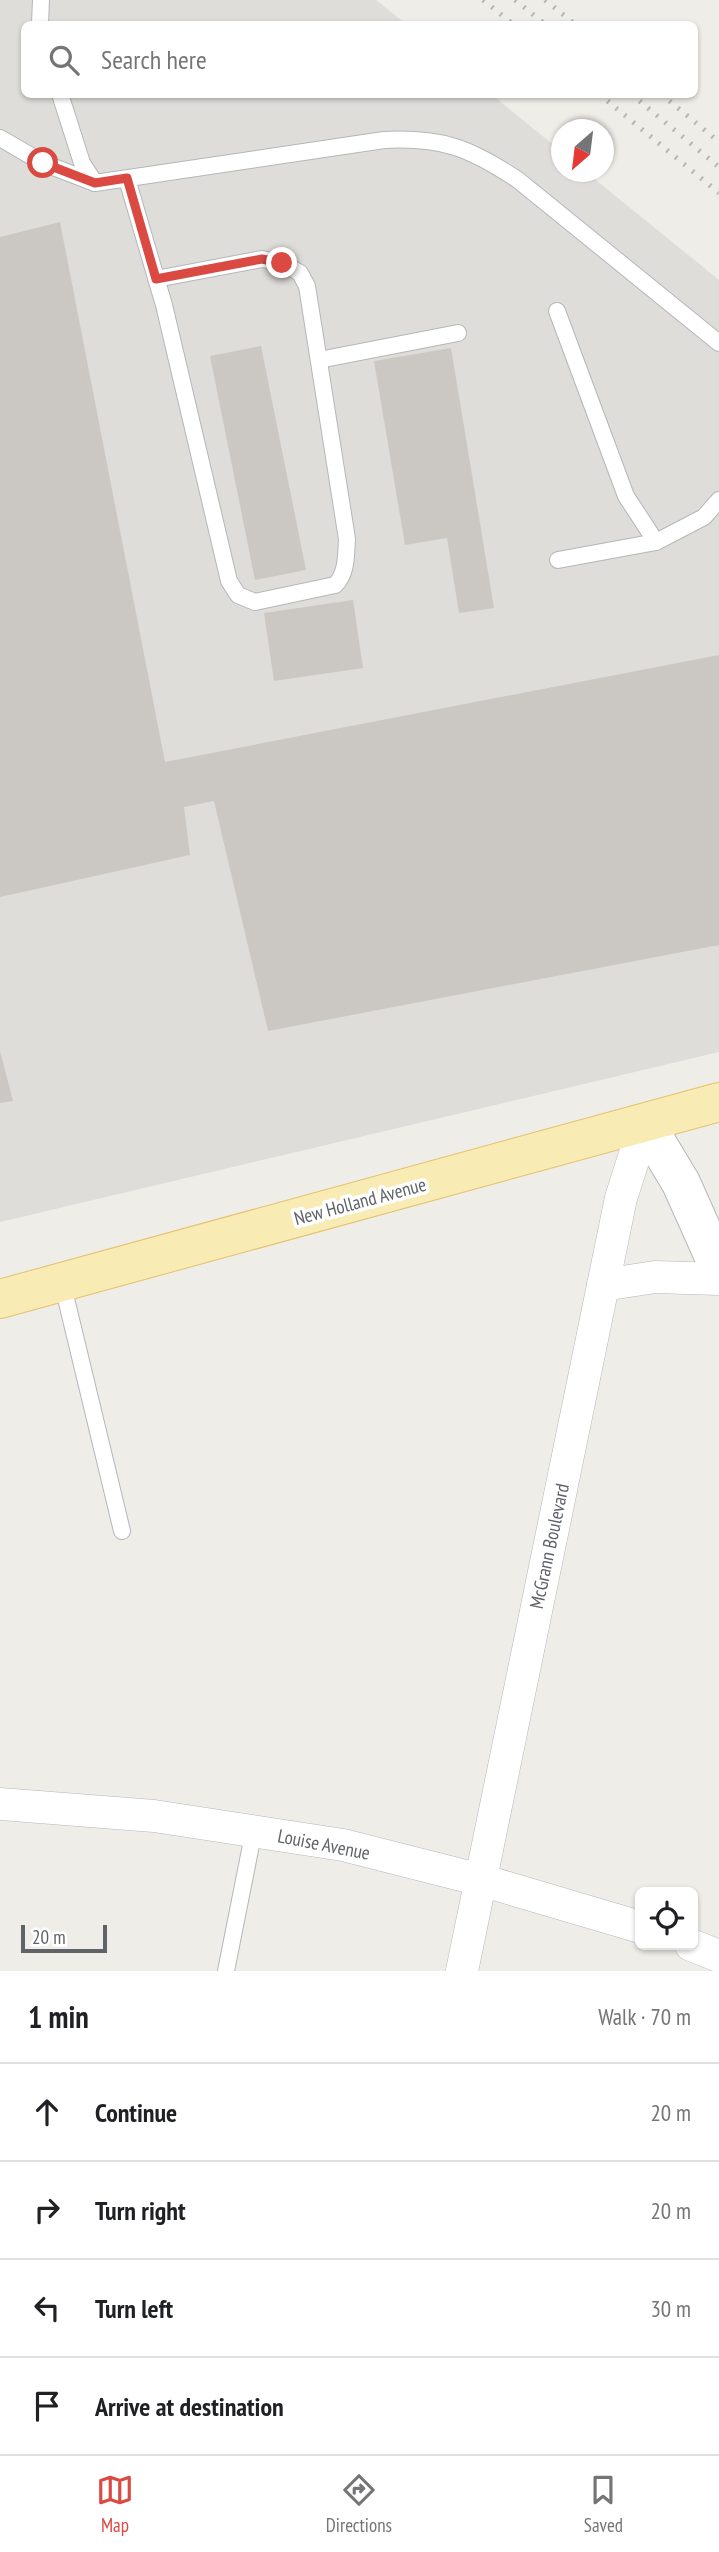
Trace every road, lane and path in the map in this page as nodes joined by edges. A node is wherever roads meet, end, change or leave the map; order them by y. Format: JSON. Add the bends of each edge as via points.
{"nodes":[{"id":1,"x":41,"y":0,"type":"edge"},
{"id":2,"x":40,"y":21,"type":"edge"},
{"id":3,"x":61,"y":98,"type":"edge"},
{"id":4,"x":0,"y":138,"type":"edge"},
{"id":5,"x":127,"y":178,"type":"junction"},
{"id":6,"x":95,"y":183,"type":"junction"},
{"id":7,"x":156,"y":279,"type":"junction"},
{"id":8,"x":557,"y":311,"type":"dead end"},
{"id":9,"x":458,"y":332,"type":"dead end"},
{"id":10,"x":719,"y":343,"type":"edge"},
{"id":11,"x":319,"y":360,"type":"junction"},
{"id":12,"x":719,"y":500,"type":"edge"},
{"id":13,"x":656,"y":542,"type":"junction"},
{"id":14,"x":558,"y":560,"type":"dead end"},
{"id":15,"x":719,"y":1102,"type":"edge"},
{"id":16,"x":645,"y":1123,"type":"junction"},
{"id":17,"x":719,"y":1268,"type":"edge"},
{"id":18,"x":719,"y":1279,"type":"edge"},
{"id":19,"x":62,"y":1282,"type":"junction"},
{"id":20,"x":603,"y":1285,"type":"junction"},
{"id":21,"x":0,"y":1299,"type":"edge"},
{"id":22,"x":122,"y":1531,"type":"dead end"},
{"id":23,"x":0,"y":1804,"type":"edge"},
{"id":24,"x":254,"y":1830,"type":"junction"},
{"id":25,"x":481,"y":1880,"type":"junction"},
{"id":26,"x":635,"y":1926,"type":"edge"},
{"id":27,"x":698,"y":1948,"type":"edge"},
{"id":28,"x":719,"y":1956,"type":"edge"},
{"id":29,"x":226,"y":1971,"type":"edge"},
{"id":30,"x":462,"y":1971,"type":"edge"}],
"edges":[{"from":1,"to":2,"type":"lane"},
{"from":3,"to":6,"type":"lane","via":[[82,163]]},
{"from":4,"to":6,"type":"lane","via":[[43,163]]},
{"from":5,"to":6,"type":"lane"},
{"from":5,"to":7,"type":"lane"},
{"from":5,"to":10,"type":"lane","via":[[384,140],[444,142],[481,157],[518,180]]},
{"from":7,"to":11,"type":"lane","via":[[262,259],[282,263],[300,273],[307,286]]},
{"from":7,"to":11,"type":"lane","via":[[229,581],[238,595],[255,602],[335,585],[344,570],[347,539]]},
{"from":8,"to":13,"type":"lane","via":[[626,496]]},
{"from":9,"to":11,"type":"lane"},
{"from":12,"to":13,"type":"lane","via":[[704,517]]},
{"from":13,"to":14,"type":"lane"},
{"from":15,"to":16,"type":"main road","name":"New Holland Avenue"},
{"from":16,"to":17,"type":"street","via":[[681,1183]]},
{"from":16,"to":19,"type":"main road","name":"New Holland Avenue"},
{"from":16,"to":20,"type":"street","name":"McGrann Boulevard","via":[[621,1198]]},
{"from":18,"to":20,"type":"street","via":[[655,1277]]},
{"from":19,"to":21,"type":"main road","name":"New Holland Avenue"},
{"from":19,"to":22,"type":"lane"},
{"from":20,"to":25,"type":"street","name":"McGrann Boulevard"},
{"from":23,"to":24,"type":"street","name":"Louise Avenue","via":[[153,1816]]},
{"from":24,"to":25,"type":"street","name":"Louise Avenue","via":[[343,1845]]},
{"from":24,"to":29,"type":"lane"},
{"from":25,"to":26,"type":"street","name":"Louise Avenue"},
{"from":25,"to":30,"type":"street","name":"McGrann Boulevard"},
{"from":27,"to":28,"type":"street"}]}
